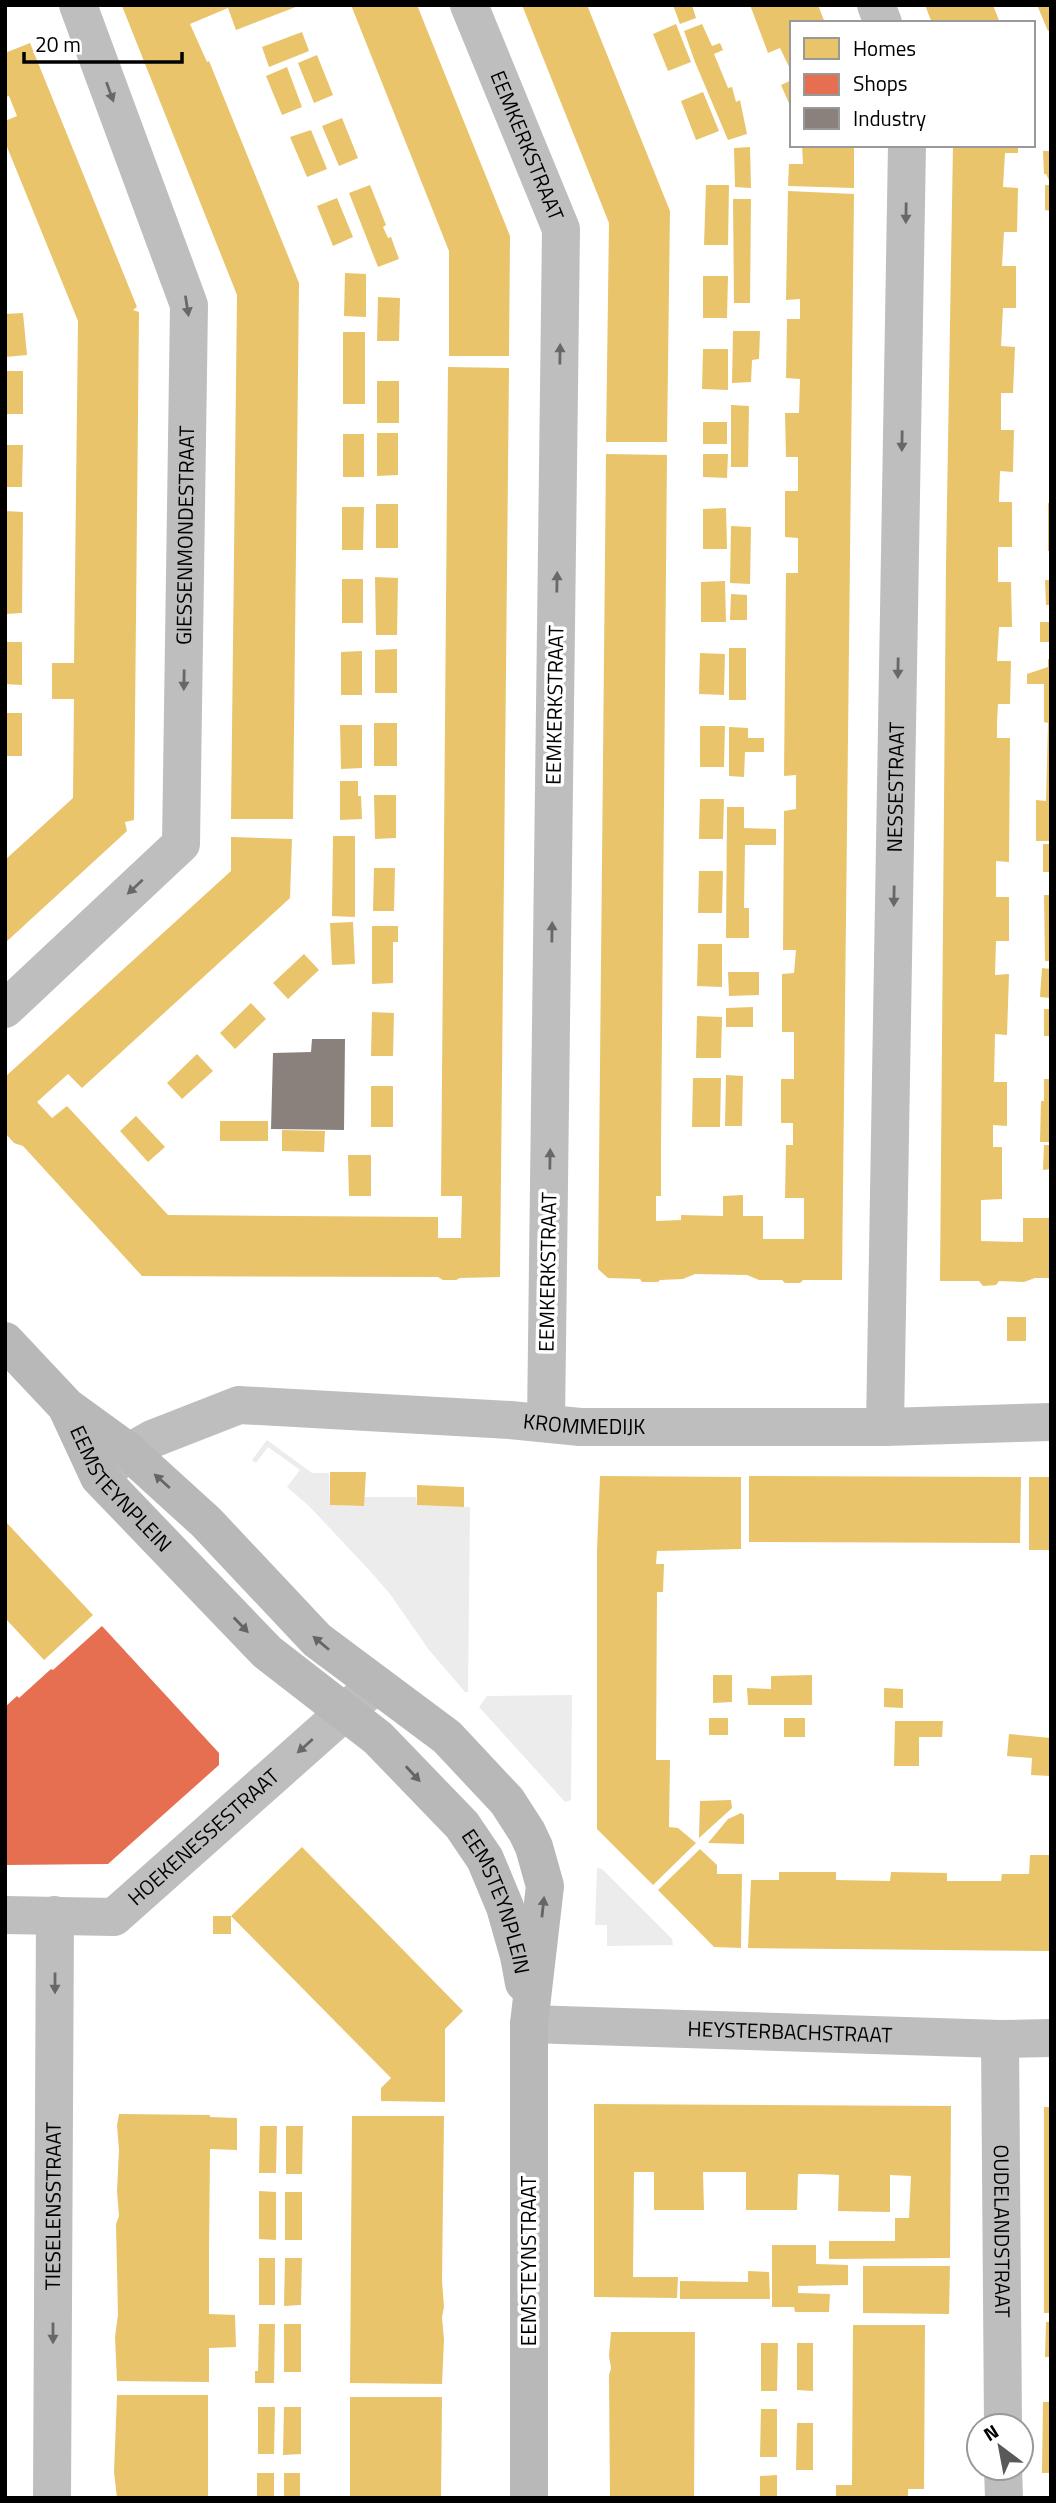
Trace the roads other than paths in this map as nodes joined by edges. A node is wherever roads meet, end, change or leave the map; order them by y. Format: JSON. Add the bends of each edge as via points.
{"nodes":[{"id":1,"x":78,"y":5,"type":"edge"},
{"id":2,"x":469,"y":5,"type":"edge"},
{"id":3,"x":907,"y":147,"type":"edge"},
{"id":4,"x":5,"y":1009,"type":"edge"},
{"id":5,"x":5,"y":1342,"type":"edge"},
{"id":6,"x":67,"y":1407,"type":"junction"},
{"id":7,"x":1051,"y":1422,"type":"edge"},
{"id":8,"x":546,"y":1423,"type":"junction"},
{"id":9,"x":885,"y":1427,"type":"junction"},
{"id":10,"x":129,"y":1452,"type":"junction"},
{"id":11,"x":99,"y":1477,"type":"junction"},
{"id":12,"x":375,"y":1685,"type":"junction"},
{"id":13,"x":345,"y":1711,"type":"junction"},
{"id":14,"x":5,"y":1915,"type":"edge"},
{"id":15,"x":55,"y":1915,"type":"junction"},
{"id":16,"x":529,"y":2024,"type":"junction"},
{"id":17,"x":1051,"y":2038,"type":"edge"},
{"id":18,"x":1000,"y":2039,"type":"junction"},
{"id":19,"x":1003,"y":2412,"type":"edge"},
{"id":20,"x":52,"y":2498,"type":"edge"},
{"id":21,"x":529,"y":2498,"type":"edge"}],
"edges":[{"from":1,"to":4,"type":"street","name":"GIESSENMONDESTRAAT","one_way":true,"via":[[189,305],[181,844]]},
{"from":8,"to":2,"type":"street","name":"EEMKERKSTRAAT","one_way":true,"via":[[561,229]]},
{"from":3,"to":9,"type":"street","name":"NESSESTRAAT","one_way":true},
{"from":5,"to":6,"type":"street"},
{"from":6,"to":10,"type":"street"},
{"from":6,"to":11,"type":"street","name":"EEMSTEYNPLEIN"},
{"from":7,"to":9,"type":"street","name":"KROMMEDIJK"},
{"from":8,"to":9,"type":"street","name":"KROMMEDIJK","via":[[580,1427]]},
{"from":8,"to":10,"type":"street","name":"KROMMEDIJK","via":[[239,1405]]},
{"from":10,"to":11,"type":"street","name":"KROMMEDIJK"},
{"from":12,"to":10,"type":"street","name":"EEMSTEYNPLEIN","one_way":true,"via":[[317,1640],[206,1522]]},
{"from":11,"to":13,"type":"street","name":"EEMSTEYNPLEIN","one_way":true,"via":[[267,1652]]},
{"from":12,"to":13,"type":"street","name":"HOEKENESSESTRAAT"},
{"from":16,"to":12,"type":"street","name":"EEMSTEYNPLEIN","one_way":true,"via":[[545,1886],[531,1840],[507,1801],[447,1737]]},
{"from":13,"to":15,"type":"street","name":"HOEKENESSESTRAAT","one_way":true,"via":[[114,1917]]},
{"from":13,"to":16,"type":"street","name":"EEMSTEYNPLEIN","one_way":true,"via":[[378,1738],[462,1825],[485,1859],[506,1906],[520,1955]]},
{"from":14,"to":15,"type":"street","name":"HOEKENESSESTRAAT"},
{"from":15,"to":20,"type":"street","name":"TIESELENSSTRAAT","one_way":true},
{"from":16,"to":18,"type":"street","name":"HEYSTERBACHSTRAAT"},
{"from":16,"to":21,"type":"street","name":"EEMSTEYNSTRAAT"},
{"from":17,"to":18,"type":"street","name":"HEYSTERBACHSTRAAT"},
{"from":18,"to":19,"type":"street","name":"OUDELANDSTRAAT"}]}
